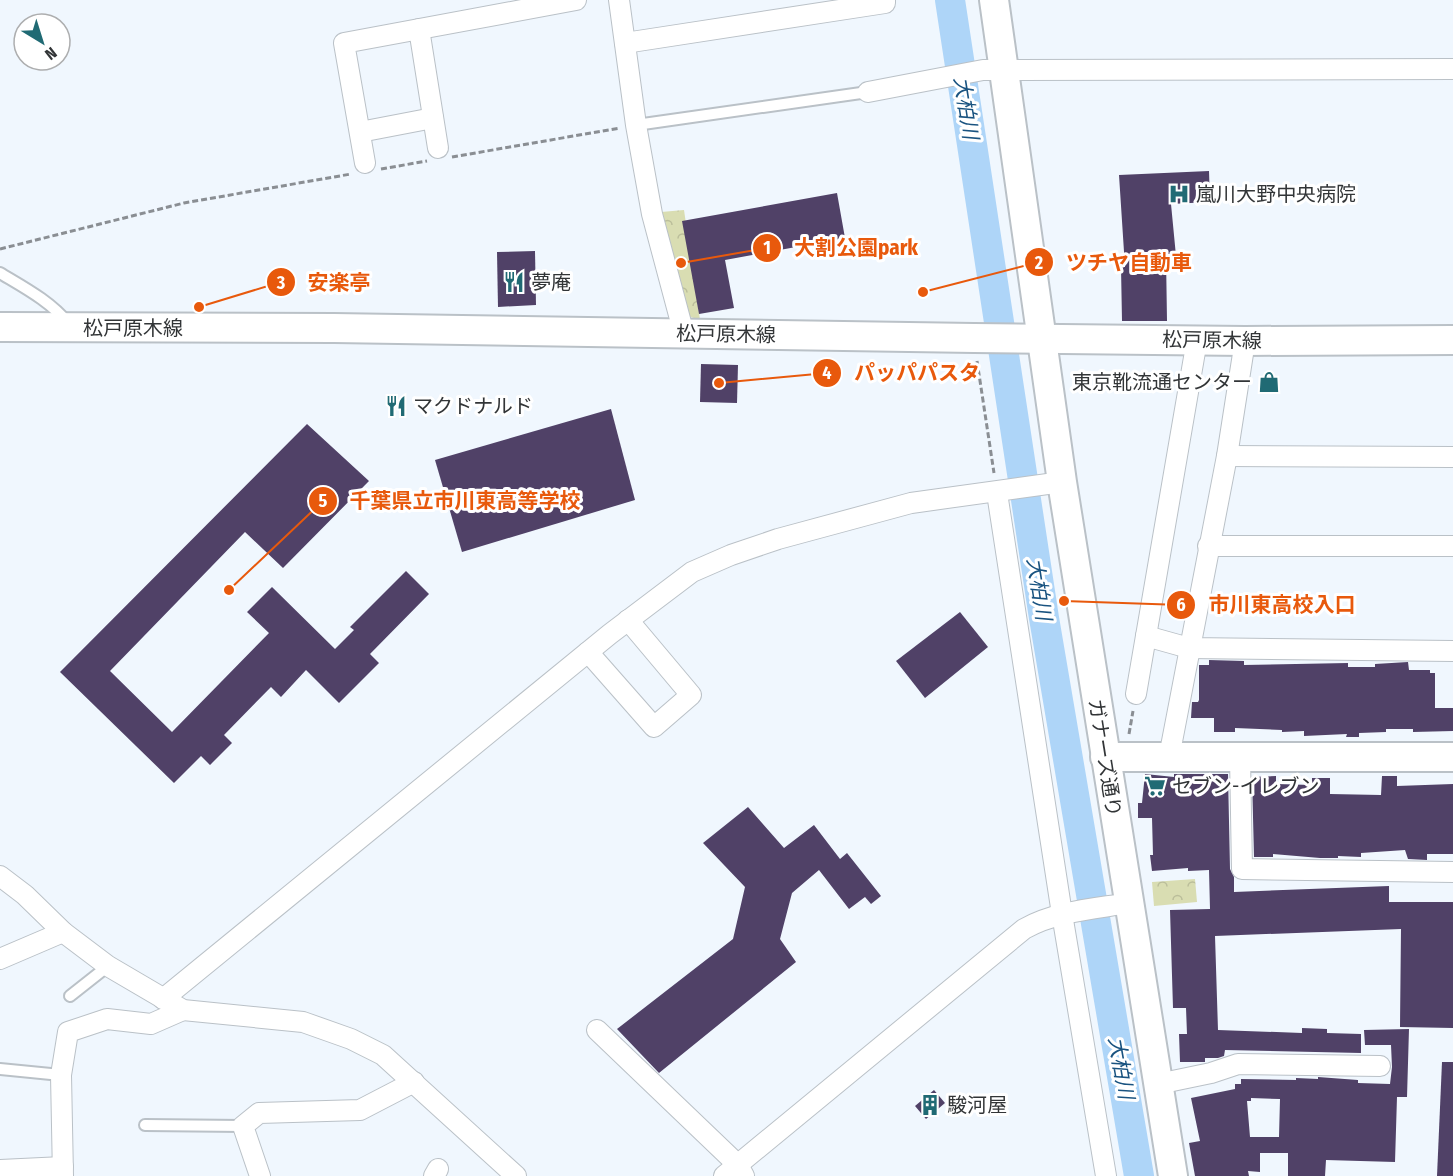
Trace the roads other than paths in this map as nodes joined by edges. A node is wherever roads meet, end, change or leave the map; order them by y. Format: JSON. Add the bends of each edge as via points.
{"nodes":[{"id":1,"x":576,"y":0,"type":"edge"},
{"id":2,"x":619,"y":0,"type":"edge"},
{"id":3,"x":885,"y":0,"type":"edge"},
{"id":4,"x":994,"y":0,"type":"edge"},
{"id":5,"x":418,"y":29,"type":"junction"},
{"id":6,"x":625,"y":43,"type":"junction"},
{"id":7,"x":994,"y":69,"type":"junction"},
{"id":8,"x":1453,"y":69,"type":"edge"},
{"id":9,"x":868,"y":92,"type":"joint"},
{"id":10,"x":433,"y":118,"type":"junction"},
{"id":11,"x":636,"y":125,"type":"junction"},
{"id":12,"x":360,"y":132,"type":"junction"},
{"id":13,"x":439,"y":155,"type":"road end"},
{"id":14,"x":368,"y":168,"type":"road end"},
{"id":15,"x":0,"y":273,"type":"edge"},
{"id":16,"x":0,"y":327,"type":"edge"},
{"id":17,"x":73,"y":328,"type":"junction"},
{"id":18,"x":684,"y":334,"type":"junction"},
{"id":19,"x":1033,"y":338,"type":"junction"},
{"id":20,"x":1197,"y":340,"type":"junction"},
{"id":21,"x":1453,"y":340,"type":"edge"},
{"id":22,"x":1245,"y":341,"type":"junction"},
{"id":23,"x":1227,"y":456,"type":"junction"},
{"id":24,"x":1453,"y":457,"type":"edge"},
{"id":25,"x":1062,"y":482,"type":"junction"},
{"id":26,"x":997,"y":493,"type":"junction"},
{"id":27,"x":1209,"y":546,"type":"junction"},
{"id":28,"x":1453,"y":546,"type":"edge"},
{"id":29,"x":628,"y":620,"type":"junction"},
{"id":30,"x":1146,"y":636,"type":"junction"},
{"id":31,"x":1189,"y":648,"type":"junction"},
{"id":32,"x":1453,"y":651,"type":"edge"},
{"id":33,"x":588,"y":652,"type":"junction"},
{"id":34,"x":1136,"y":694,"type":"road end"},
{"id":35,"x":1115,"y":757,"type":"junction"},
{"id":36,"x":1169,"y":757,"type":"junction"},
{"id":37,"x":1240,"y":757,"type":"junction"},
{"id":38,"x":1453,"y":757,"type":"edge"},
{"id":39,"x":1453,"y":872,"type":"edge"},
{"id":40,"x":0,"y":876,"type":"edge"},
{"id":41,"x":1129,"y":903,"type":"junction"},
{"id":42,"x":1062,"y":914,"type":"junction"},
{"id":43,"x":63,"y":932,"type":"junction"},
{"id":44,"x":0,"y":959,"type":"edge"},
{"id":45,"x":108,"y":966,"type":"junction"},
{"id":46,"x":70,"y":996,"type":"dead end"},
{"id":47,"x":163,"y":999,"type":"junction"},
{"id":48,"x":183,"y":1010,"type":"junction"},
{"id":49,"x":597,"y":1030,"type":"dead end"},
{"id":50,"x":1380,"y":1064,"type":"dead end"},
{"id":51,"x":0,"y":1070,"type":"edge"},
{"id":52,"x":61,"y":1075,"type":"junction"},
{"id":53,"x":414,"y":1082,"type":"junction"},
{"id":54,"x":1158,"y":1084,"type":"junction"},
{"id":55,"x":145,"y":1125,"type":"dead end"},
{"id":56,"x":243,"y":1126,"type":"junction"},
{"id":57,"x":0,"y":1170,"type":"edge"},
{"id":58,"x":63,"y":1172,"type":"edge"},
{"id":59,"x":735,"y":1172,"type":"edge"},
{"id":60,"x":260,"y":1176,"type":"edge"},
{"id":61,"x":516,"y":1176,"type":"edge"},
{"id":62,"x":1106,"y":1176,"type":"edge"},
{"id":63,"x":1173,"y":1176,"type":"edge"}],
"edges":[{"from":1,"to":5,"type":"street"},
{"from":2,"to":6,"type":"street"},
{"from":3,"to":6,"type":"street"},
{"from":4,"to":7,"type":"street","name":"ガナーズ通り"},
{"from":5,"to":10,"type":"street"},
{"from":5,"to":12,"type":"street","via":[[344,43]]},
{"from":6,"to":11,"type":"street"},
{"from":7,"to":8,"type":"street"},
{"from":7,"to":9,"type":"street"},
{"from":7,"to":19,"type":"street","name":"ガナーズ通り"},
{"from":9,"to":11,"type":"lane"},
{"from":10,"to":12,"type":"street"},
{"from":10,"to":13,"type":"street"},
{"from":11,"to":18,"type":"street","via":[[652,214]]},
{"from":12,"to":14,"type":"street"},
{"from":15,"to":17,"type":"lane","via":[[58,311]]},
{"from":16,"to":17,"type":"street","name":"松戸原木線"},
{"from":17,"to":18,"type":"street","name":"松戸原木線"},
{"from":18,"to":19,"type":"street","name":"松戸原木線"},
{"from":19,"to":20,"type":"street","name":"松戸原木線"},
{"from":19,"to":25,"type":"street","name":"ガナーズ通り"},
{"from":20,"to":22,"type":"street","name":"松戸原木線"},
{"from":20,"to":30,"type":"street"},
{"from":21,"to":22,"type":"street","name":"松戸原木線"},
{"from":22,"to":23,"type":"street"},
{"from":23,"to":24,"type":"street"},
{"from":23,"to":27,"type":"street"},
{"from":25,"to":26,"type":"street"},
{"from":25,"to":35,"type":"street","name":"ガナーズ通り"},
{"from":26,"to":29,"type":"street","via":[[911,503],[731,555],[692,572]]},
{"from":26,"to":42,"type":"street"},
{"from":27,"to":28,"type":"street"},
{"from":27,"to":31,"type":"street"},
{"from":29,"to":33,"type":"street"},
{"from":29,"to":33,"type":"street","via":[[691,696],[654,727]]},
{"from":30,"to":31,"type":"street"},
{"from":30,"to":34,"type":"street"},
{"from":31,"to":32,"type":"street"},
{"from":31,"to":36,"type":"street"},
{"from":33,"to":47,"type":"street"},
{"from":35,"to":36,"type":"street"},
{"from":35,"to":41,"type":"street","name":"ガナーズ通り"},
{"from":36,"to":37,"type":"street"},
{"from":37,"to":38,"type":"street"},
{"from":37,"to":39,"type":"street","via":[[1242,869]]},
{"from":40,"to":43,"type":"street"},
{"from":41,"to":42,"type":"street"},
{"from":41,"to":54,"type":"street","name":"ガナーズ通り"},
{"from":42,"to":59,"type":"street","via":[[1024,928]]},
{"from":42,"to":62,"type":"street"},
{"from":43,"to":44,"type":"street"},
{"from":43,"to":45,"type":"street"},
{"from":45,"to":46,"type":"lane"},
{"from":45,"to":47,"type":"street"},
{"from":47,"to":48,"type":"street"},
{"from":48,"to":52,"type":"street","via":[[151,1024],[107,1019],[68,1032]]},
{"from":48,"to":53,"type":"street","via":[[303,1022],[383,1055]]},
{"from":49,"to":59,"type":"street"},
{"from":50,"to":54,"type":"street","via":[[1238,1064]]},
{"from":51,"to":52,"type":"lane"},
{"from":52,"to":58,"type":"street"},
{"from":53,"to":56,"type":"street","via":[[360,1110],[259,1113]]},
{"from":53,"to":61,"type":"street"},
{"from":54,"to":63,"type":"street","name":"ガナーズ通り"},
{"from":55,"to":56,"type":"lane"},
{"from":56,"to":60,"type":"street"},
{"from":57,"to":58,"type":"street"}]}
